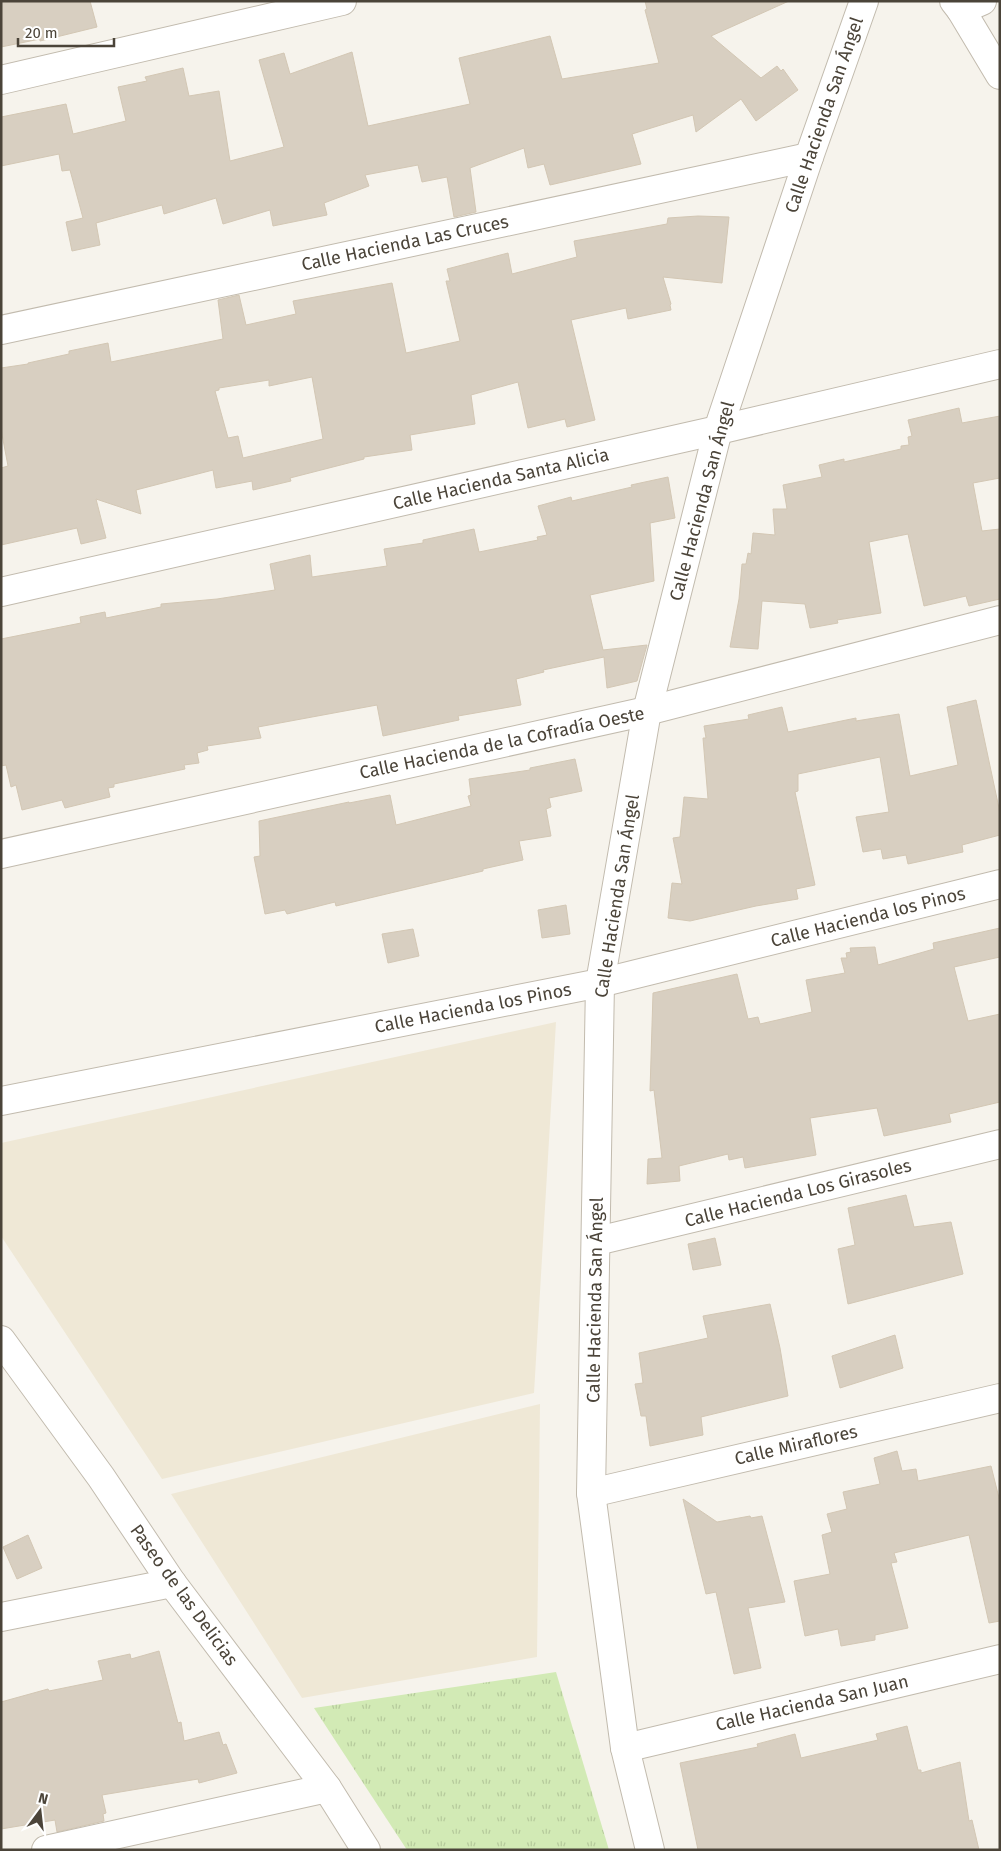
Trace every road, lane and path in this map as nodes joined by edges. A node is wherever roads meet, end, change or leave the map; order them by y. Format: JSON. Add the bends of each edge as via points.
{"nodes":[{"id":1,"x":342,"y":1,"type":"edge"},
{"id":2,"x":864,"y":1,"type":"edge"},
{"id":3,"x":965,"y":4,"type":"edge"},
{"id":4,"x":1000,"y":75,"type":"edge"},
{"id":5,"x":1,"y":80,"type":"edge"},
{"id":6,"x":809,"y":157,"type":"junction"},
{"id":7,"x":1,"y":330,"type":"edge"},
{"id":8,"x":1000,"y":364,"type":"edge"},
{"id":9,"x":718,"y":430,"type":"junction"},
{"id":10,"x":1,"y":592,"type":"edge"},
{"id":11,"x":1000,"y":620,"type":"edge"},
{"id":12,"x":647,"y":711,"type":"junction"},
{"id":13,"x":1,"y":854,"type":"edge"},
{"id":14,"x":1000,"y":884,"type":"edge"},
{"id":15,"x":600,"y":983,"type":"junction"},
{"id":16,"x":1,"y":1101,"type":"edge"},
{"id":17,"x":1000,"y":1144,"type":"edge"},
{"id":18,"x":597,"y":1241,"type":"junction"},
{"id":19,"x":5,"y":1351,"type":"edge"},
{"id":20,"x":1000,"y":1398,"type":"edge"},
{"id":21,"x":592,"y":1493,"type":"junction"},
{"id":22,"x":172,"y":1583,"type":"junction"},
{"id":23,"x":1,"y":1617,"type":"edge"},
{"id":24,"x":1000,"y":1659,"type":"edge"},
{"id":25,"x":625,"y":1748,"type":"junction"},
{"id":26,"x":327,"y":1788,"type":"junction"},
{"id":27,"x":46,"y":1850,"type":"edge"},
{"id":28,"x":366,"y":1850,"type":"edge"},
{"id":29,"x":650,"y":1850,"type":"edge"}],
"edges":[{"from":1,"to":5,"type":"street"},
{"from":2,"to":6,"type":"street","name":"Calle Hacienda San Ángel"},
{"from":3,"to":4,"type":"street"},
{"from":6,"to":7,"type":"street","name":"Calle Hacienda Las Cruces"},
{"from":6,"to":9,"type":"street","name":"Calle Hacienda San Ángel"},
{"from":8,"to":9,"type":"street","name":"Calle Hacienda Santa Alicia"},
{"from":9,"to":10,"type":"street","name":"Calle Hacienda Santa Alicia"},
{"from":9,"to":12,"type":"street","name":"Calle Hacienda San Ángel"},
{"from":11,"to":12,"type":"street","name":"Calle Hacienda de la Cofradía Oeste"},
{"from":12,"to":13,"type":"street","name":"Calle Hacienda de la Cofradía Oeste"},
{"from":12,"to":15,"type":"street","name":"Calle Hacienda San Ángel"},
{"from":14,"to":15,"type":"street","name":"Calle Hacienda los Pinos"},
{"from":15,"to":16,"type":"street","name":"Calle Hacienda los Pinos"},
{"from":15,"to":18,"type":"street","name":"Calle Hacienda San Ángel"},
{"from":17,"to":18,"type":"street","name":"Calle Hacienda Los Girasoles"},
{"from":18,"to":21,"type":"street","name":"Calle Hacienda San Ángel"},
{"from":19,"to":22,"type":"street","name":"Paseo de las Delicias","via":[[101,1477]]},
{"from":20,"to":21,"type":"street","name":"Calle Miraflores"},
{"from":21,"to":25,"type":"street","name":"Calle Hacienda San Ángel"},
{"from":22,"to":23,"type":"street"},
{"from":22,"to":26,"type":"street","name":"Paseo de las Delicias"},
{"from":24,"to":25,"type":"street","name":"Calle Hacienda San Juan"},
{"from":25,"to":29,"type":"street","name":"Calle Hacienda San Ángel"},
{"from":26,"to":27,"type":"street"},
{"from":26,"to":28,"type":"street","name":"Paseo de las Delicias"}]}
